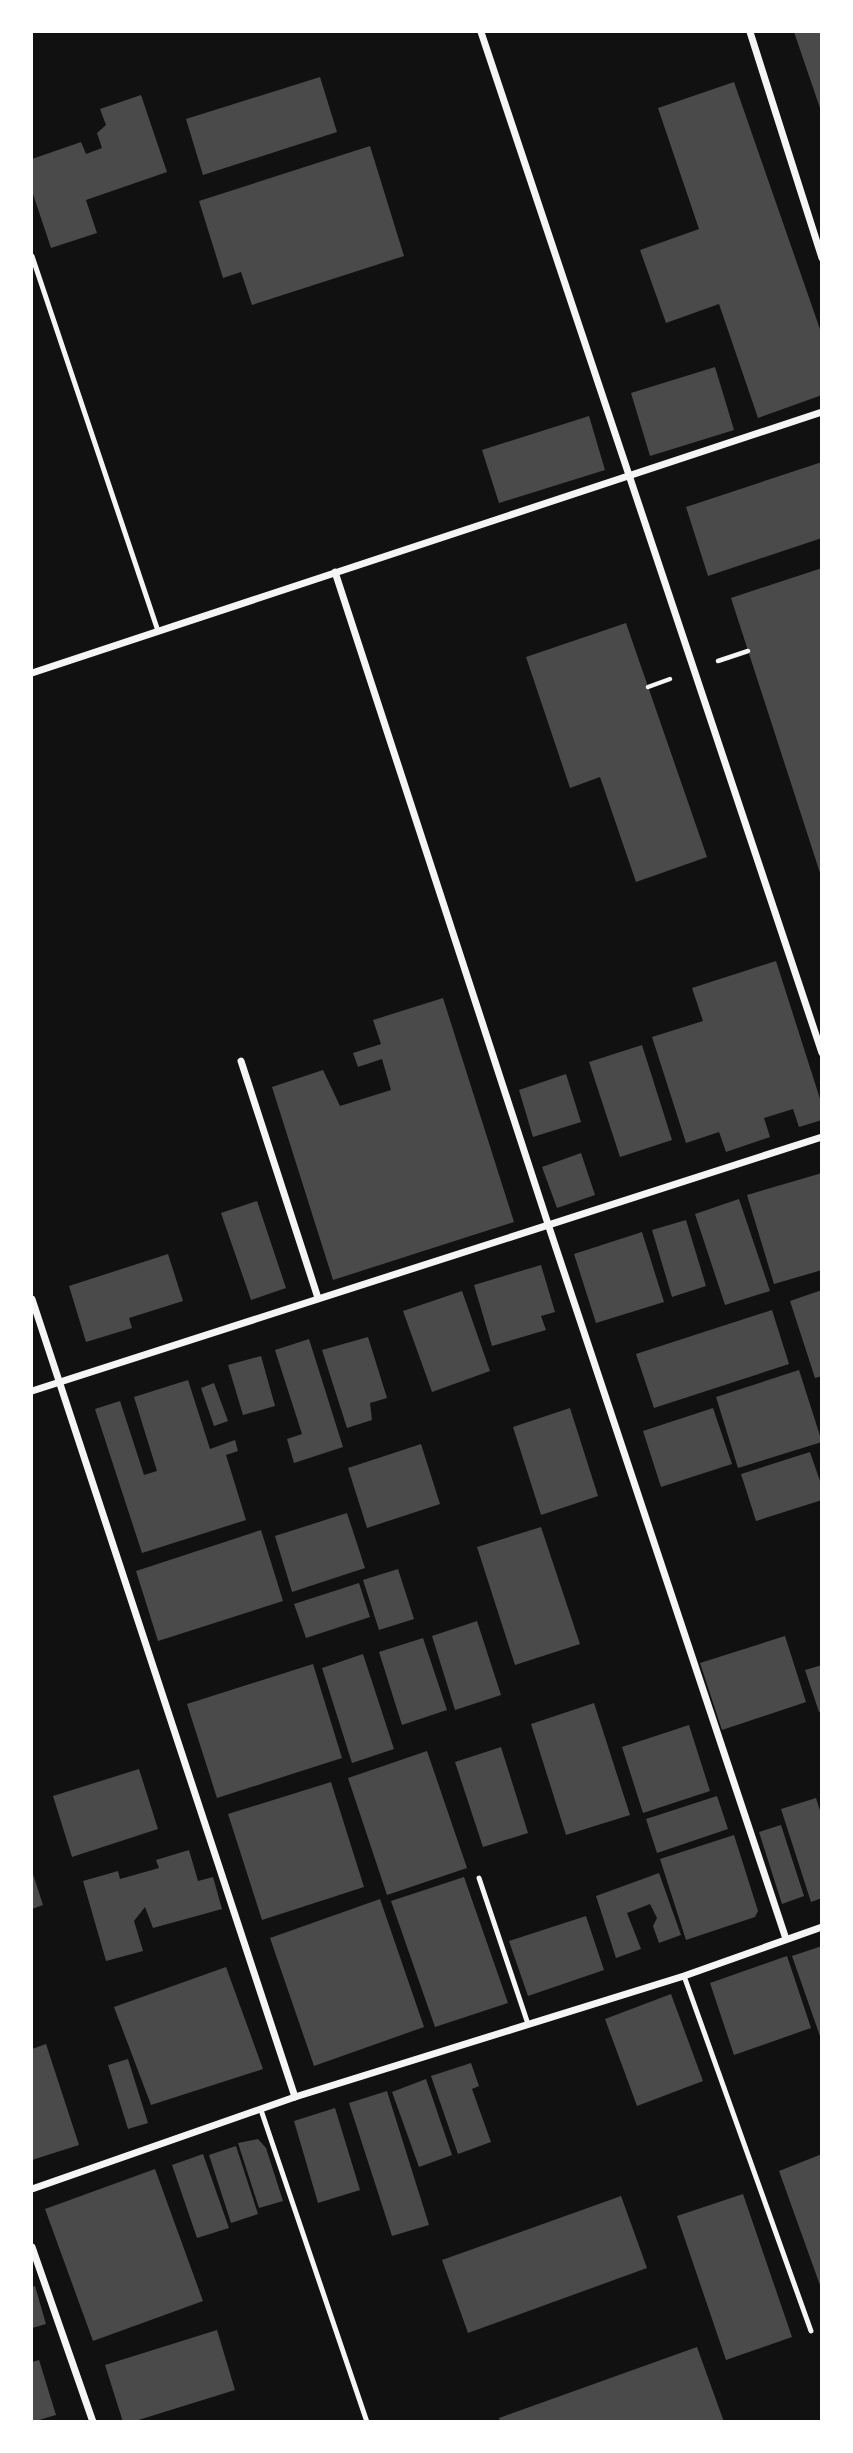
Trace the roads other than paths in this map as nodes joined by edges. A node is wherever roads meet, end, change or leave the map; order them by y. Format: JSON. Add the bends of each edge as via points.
{"nodes":[{"id":1,"x":481,"y":32,"type":"edge"},
{"id":2,"x":750,"y":32,"type":"edge"},
{"id":3,"x":32,"y":256,"type":"edge"},
{"id":4,"x":821,"y":258,"type":"edge"},
{"id":5,"x":821,"y":412,"type":"edge"},
{"id":6,"x":631,"y":475,"type":"junction"},
{"id":7,"x":335,"y":572,"type":"junction"},
{"id":8,"x":158,"y":631,"type":"junction"},
{"id":9,"x":32,"y":673,"type":"edge"},
{"id":10,"x":821,"y":1053,"type":"edge"},
{"id":11,"x":242,"y":1061,"type":"dead end"},
{"id":12,"x":821,"y":1137,"type":"edge"},
{"id":13,"x":548,"y":1224,"type":"junction"},
{"id":14,"x":318,"y":1298,"type":"junction"},
{"id":15,"x":32,"y":1300,"type":"edge"},
{"id":16,"x":59,"y":1382,"type":"junction"},
{"id":17,"x":32,"y":1391,"type":"edge"},
{"id":18,"x":478,"y":1878,"type":"dead end"},
{"id":19,"x":821,"y":1927,"type":"edge"},
{"id":20,"x":786,"y":1939,"type":"junction"},
{"id":21,"x":684,"y":1976,"type":"junction"},
{"id":22,"x":528,"y":2024,"type":"junction"},
{"id":23,"x":295,"y":2097,"type":"junction"},
{"id":24,"x":261,"y":2110,"type":"junction"},
{"id":25,"x":32,"y":2189,"type":"edge"},
{"id":26,"x":32,"y":2247,"type":"edge"},
{"id":27,"x":811,"y":2331,"type":"dead end"},
{"id":28,"x":93,"y":2421,"type":"edge"},
{"id":29,"x":368,"y":2421,"type":"edge"}],
"edges":[{"from":1,"to":6,"type":"street"},
{"from":2,"to":4,"type":"street"},
{"from":3,"to":8,"type":"lane"},
{"from":5,"to":6,"type":"street"},
{"from":6,"to":7,"type":"street"},
{"from":6,"to":10,"type":"street"},
{"from":7,"to":8,"type":"street"},
{"from":7,"to":13,"type":"street"},
{"from":8,"to":9,"type":"street"},
{"from":11,"to":14,"type":"street"},
{"from":12,"to":13,"type":"street"},
{"from":13,"to":14,"type":"street"},
{"from":13,"to":20,"type":"street"},
{"from":14,"to":16,"type":"street"},
{"from":15,"to":16,"type":"street"},
{"from":16,"to":17,"type":"street"},
{"from":16,"to":23,"type":"street"},
{"from":18,"to":22,"type":"lane"},
{"from":19,"to":20,"type":"street"},
{"from":20,"to":21,"type":"street"},
{"from":21,"to":22,"type":"street"},
{"from":21,"to":27,"type":"lane"},
{"from":22,"to":23,"type":"street"},
{"from":23,"to":24,"type":"street"},
{"from":24,"to":25,"type":"street"},
{"from":24,"to":29,"type":"lane"},
{"from":26,"to":28,"type":"street"}]}
